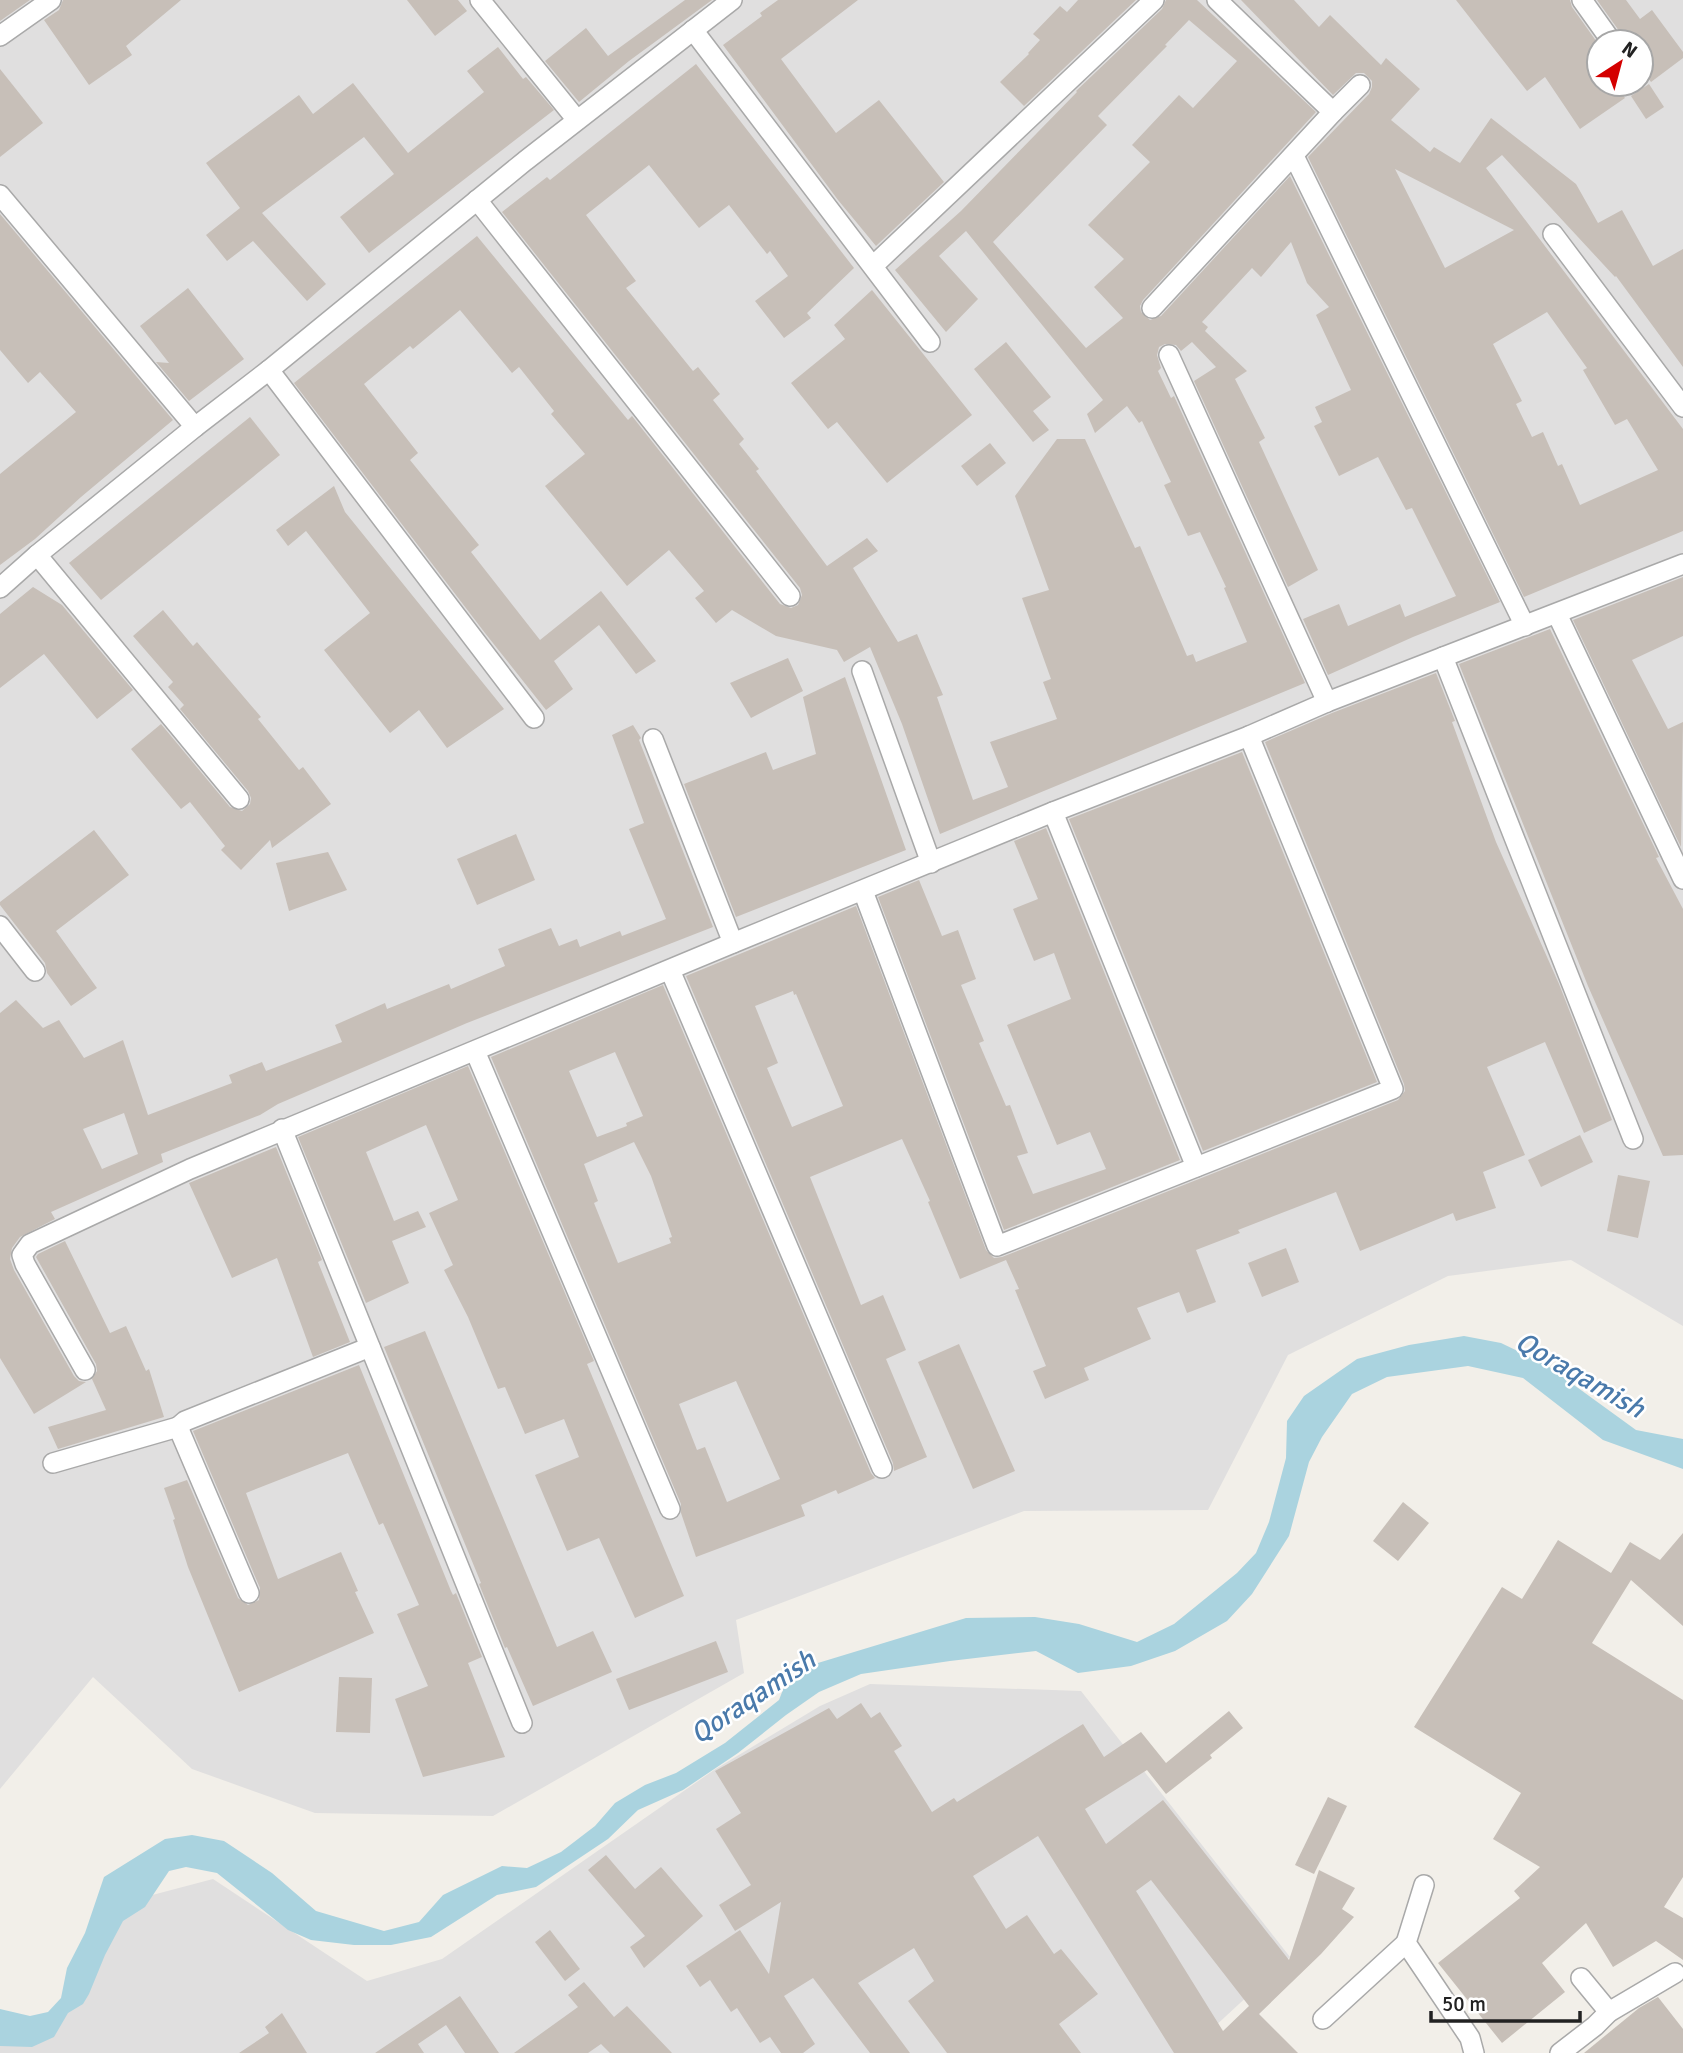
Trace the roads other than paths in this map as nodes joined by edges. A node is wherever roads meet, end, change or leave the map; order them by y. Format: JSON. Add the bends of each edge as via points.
{"nodes":[{"id":1,"x":51,"y":0,"type":"edge"},
{"id":2,"x":480,"y":0,"type":"edge"},
{"id":3,"x":732,"y":0,"type":"edge"},
{"id":4,"x":1154,"y":0,"type":"edge"},
{"id":5,"x":1217,"y":0,"type":"edge"},
{"id":6,"x":1582,"y":0,"type":"edge"},
{"id":7,"x":1602,"y":28,"type":"edge"},
{"id":8,"x":693,"y":30,"type":"junction"},
{"id":9,"x":0,"y":36,"type":"edge"},
{"id":10,"x":1360,"y":85,"type":"dead end"},
{"id":11,"x":1333,"y":112,"type":"junction"},
{"id":12,"x":577,"y":120,"type":"junction"},
{"id":13,"x":1294,"y":156,"type":"junction"},
{"id":14,"x":0,"y":195,"type":"edge"},
{"id":15,"x":477,"y":200,"type":"junction"},
{"id":16,"x":1553,"y":234,"type":"dead end"},
{"id":17,"x":873,"y":266,"type":"junction"},
{"id":18,"x":1152,"y":308,"type":"dead end"},
{"id":19,"x":930,"y":342,"type":"dead end"},
{"id":20,"x":1169,"y":355,"type":"dead end"},
{"id":21,"x":269,"y":370,"type":"junction"},
{"id":22,"x":1683,"y":407,"type":"edge"},
{"id":23,"x":195,"y":427,"type":"junction"},
{"id":24,"x":37,"y":555,"type":"junction"},
{"id":25,"x":1683,"y":564,"type":"edge"},
{"id":26,"x":0,"y":588,"type":"edge"},
{"id":27,"x":790,"y":596,"type":"dead end"},
{"id":28,"x":1557,"y":614,"type":"junction"},
{"id":29,"x":1525,"y":626,"type":"junction"},
{"id":30,"x":1443,"y":657,"type":"junction"},
{"id":31,"x":862,"y":671,"type":"dead end"},
{"id":32,"x":1327,"y":702,"type":"junction"},
{"id":33,"x":534,"y":718,"type":"dead end"},
{"id":34,"x":1249,"y":736,"type":"junction"},
{"id":35,"x":653,"y":739,"type":"dead end"},
{"id":36,"x":239,"y":799,"type":"dead end"},
{"id":37,"x":1053,"y":812,"type":"junction"},
{"id":38,"x":931,"y":863,"type":"junction"},
{"id":39,"x":1683,"y":879,"type":"edge"},
{"id":40,"x":863,"y":891,"type":"junction"},
{"id":41,"x":0,"y":926,"type":"edge"},
{"id":42,"x":733,"y":943,"type":"junction"},
{"id":43,"x":670,"y":970,"type":"junction"},
{"id":44,"x":35,"y":971,"type":"dead end"},
{"id":45,"x":475,"y":1051,"type":"junction"},
{"id":46,"x":282,"y":1129,"type":"junction"},
{"id":47,"x":1633,"y":1139,"type":"dead end"},
{"id":48,"x":1196,"y":1167,"type":"junction"},
{"id":49,"x":370,"y":1347,"type":"junction"},
{"id":50,"x":85,"y":1370,"type":"dead end"},
{"id":51,"x":178,"y":1427,"type":"junction"},
{"id":52,"x":53,"y":1463,"type":"dead end"},
{"id":53,"x":883,"y":1468,"type":"dead end"},
{"id":54,"x":670,"y":1509,"type":"dead end"},
{"id":55,"x":250,"y":1594,"type":"dead end"},
{"id":56,"x":522,"y":1723,"type":"dead end"},
{"id":57,"x":1424,"y":1885,"type":"dead end"},
{"id":58,"x":1406,"y":1942,"type":"junction"},
{"id":59,"x":1675,"y":1973,"type":"dead end"},
{"id":60,"x":1581,"y":1979,"type":"dead end"},
{"id":61,"x":1609,"y":2012,"type":"junction"},
{"id":62,"x":1323,"y":2019,"type":"dead end"},
{"id":63,"x":1474,"y":2053,"type":"edge"},
{"id":64,"x":1560,"y":2053,"type":"edge"}],
"edges":[{"from":1,"to":9,"type":"street"},
{"from":2,"to":12,"type":"street"},
{"from":3,"to":8,"type":"street"},
{"from":4,"to":17,"type":"street"},
{"from":5,"to":11,"type":"street"},
{"from":6,"to":7,"type":"street"},
{"from":8,"to":12,"type":"street"},
{"from":8,"to":17,"type":"street"},
{"from":10,"to":11,"type":"street"},
{"from":11,"to":13,"type":"street"},
{"from":12,"to":15,"type":"street"},
{"from":13,"to":18,"type":"street"},
{"from":13,"to":29,"type":"street"},
{"from":14,"to":23,"type":"street"},
{"from":15,"to":21,"type":"street"},
{"from":15,"to":27,"type":"street"},
{"from":16,"to":22,"type":"street"},
{"from":17,"to":19,"type":"street"},
{"from":20,"to":32,"type":"street"},
{"from":21,"to":23,"type":"street"},
{"from":21,"to":33,"type":"street"},
{"from":23,"to":24,"type":"street"},
{"from":24,"to":26,"type":"street"},
{"from":24,"to":36,"type":"street"},
{"from":25,"to":28,"type":"street"},
{"from":28,"to":29,"type":"street"},
{"from":28,"to":39,"type":"street"},
{"from":29,"to":30,"type":"street"},
{"from":30,"to":32,"type":"street"},
{"from":30,"to":47,"type":"street"},
{"from":31,"to":38,"type":"street"},
{"from":32,"to":34,"type":"street"},
{"from":34,"to":37,"type":"street"},
{"from":34,"to":48,"type":"street","via":[[1393,1089]]},
{"from":35,"to":42,"type":"street"},
{"from":37,"to":38,"type":"street"},
{"from":37,"to":48,"type":"street"},
{"from":38,"to":40,"type":"street"},
{"from":40,"to":42,"type":"street"},
{"from":40,"to":48,"type":"street","via":[[997,1246]]},
{"from":41,"to":44,"type":"street"},
{"from":42,"to":43,"type":"street"},
{"from":43,"to":45,"type":"street"},
{"from":43,"to":53,"type":"street"},
{"from":45,"to":46,"type":"street"},
{"from":45,"to":54,"type":"street"},
{"from":46,"to":49,"type":"street"},
{"from":46,"to":50,"type":"street","via":[[30,1244],[22,1255],[25,1264]]},
{"from":49,"to":51,"type":"street"},
{"from":49,"to":56,"type":"street"},
{"from":51,"to":52,"type":"street"},
{"from":51,"to":55,"type":"street"},
{"from":57,"to":58,"type":"street"},
{"from":58,"to":62,"type":"street"},
{"from":58,"to":63,"type":"street","via":[[1470,2038]]},
{"from":59,"to":61,"type":"street"},
{"from":60,"to":61,"type":"street"},
{"from":61,"to":64,"type":"street"}]}
